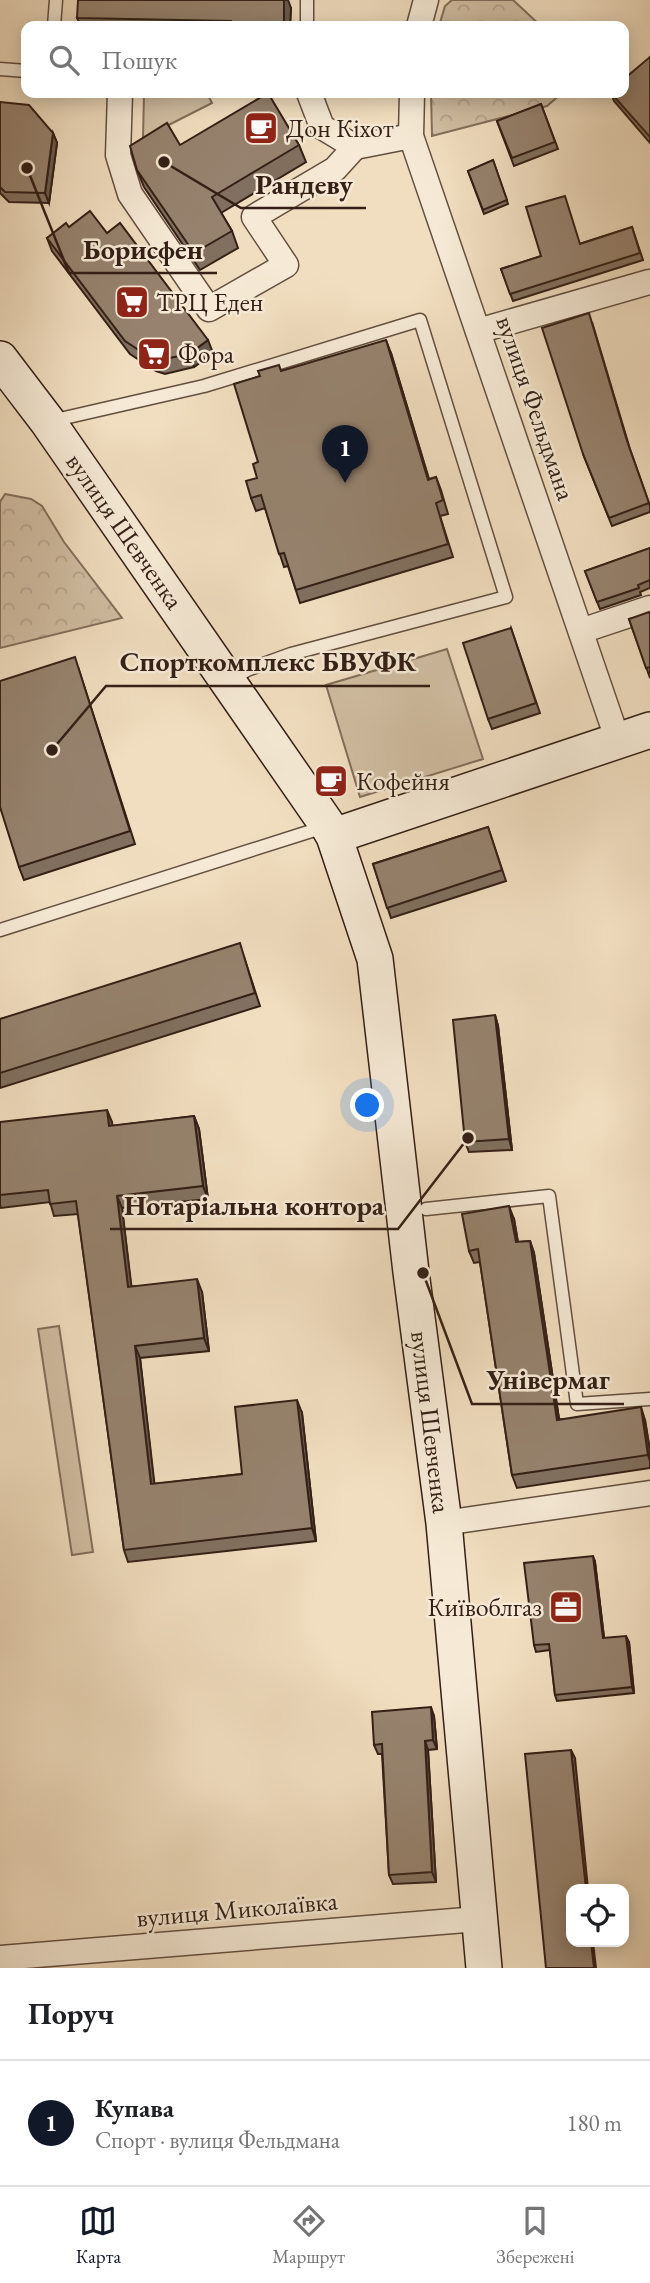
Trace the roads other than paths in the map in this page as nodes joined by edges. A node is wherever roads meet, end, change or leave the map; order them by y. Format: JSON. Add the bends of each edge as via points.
{"nodes":[{"id":1,"x":56,"y":0,"type":"edge"},
{"id":2,"x":307,"y":0,"type":"edge"},
{"id":3,"x":426,"y":0,"type":"edge"},
{"id":4,"x":54,"y":21,"type":"edge"},
{"id":5,"x":307,"y":21,"type":"edge"},
{"id":6,"x":420,"y":21,"type":"edge"},
{"id":7,"x":0,"y":69,"type":"edge"},
{"id":8,"x":21,"y":71,"type":"edge"},
{"id":9,"x":120,"y":98,"type":"edge"},
{"id":10,"x":311,"y":98,"type":"edge"},
{"id":11,"x":412,"y":98,"type":"edge"},
{"id":12,"x":411,"y":136,"type":"junction"},
{"id":13,"x":355,"y":147,"type":"junction"},
{"id":14,"x":649,"y":282,"type":"edge"},
{"id":15,"x":478,"y":331,"type":"junction"},
{"id":16,"x":0,"y":359,"type":"edge"},
{"id":17,"x":25,"y":400,"type":"edge"},
{"id":18,"x":650,"y":608,"type":"edge"},
{"id":19,"x":581,"y":631,"type":"junction"},
{"id":20,"x":230,"y":681,"type":"junction"},
{"id":21,"x":634,"y":735,"type":"edge"},
{"id":22,"x":331,"y":831,"type":"junction"},
{"id":23,"x":0,"y":930,"type":"edge"},
{"id":24,"x":426,"y":1209,"type":"dead end"},
{"id":25,"x":650,"y":1399,"type":"edge"},
{"id":26,"x":650,"y":1493,"type":"edge"},
{"id":27,"x":444,"y":1522,"type":"junction"},
{"id":28,"x":478,"y":1919,"type":"junction"},
{"id":29,"x":0,"y":1958,"type":"edge"},
{"id":30,"x":484,"y":1968,"type":"edge"}],
"edges":[{"from":1,"to":4,"type":"lane"},
{"from":2,"to":5,"type":"lane"},
{"from":3,"to":6,"type":"street"},
{"from":7,"to":8,"type":"lane"},
{"from":9,"to":13,"type":"street","via":[[118,155],[130,194],[209,309],[286,265],[254,218],[335,169]]},
{"from":10,"to":13,"type":"street","via":[[322,127]]},
{"from":11,"to":12,"type":"street","name":"вулиця Фельдмана"},
{"from":12,"to":13,"type":"street"},
{"from":12,"to":15,"type":"street","name":"вулиця Фельдмана"},
{"from":14,"to":15,"type":"street"},
{"from":15,"to":19,"type":"street","name":"вулиця Фельдмана"},
{"from":16,"to":17,"type":"street","name":"вулиця Шевченка"},
{"from":17,"to":20,"type":"street","name":"вулиця Шевченка"},
{"from":17,"to":20,"type":"lane","via":[[204,386],[420,320],[506,597],[291,654]]},
{"from":18,"to":19,"type":"street"},
{"from":19,"to":21,"type":"street","name":"вулиця Фельдмана"},
{"from":20,"to":22,"type":"street","name":"вулиця Шевченка"},
{"from":21,"to":22,"type":"street"},
{"from":22,"to":23,"type":"lane"},
{"from":22,"to":27,"type":"street","name":"вулиця Шевченка","via":[[375,959]]},
{"from":24,"to":25,"type":"lane","via":[[549,1196],[577,1404]]},
{"from":26,"to":27,"type":"street"},
{"from":27,"to":28,"type":"street","name":"вулиця Шевченка"},
{"from":28,"to":29,"type":"street","name":"вулиця Миколаївка"},
{"from":28,"to":30,"type":"street","name":"вулиця Шевченка"}]}
